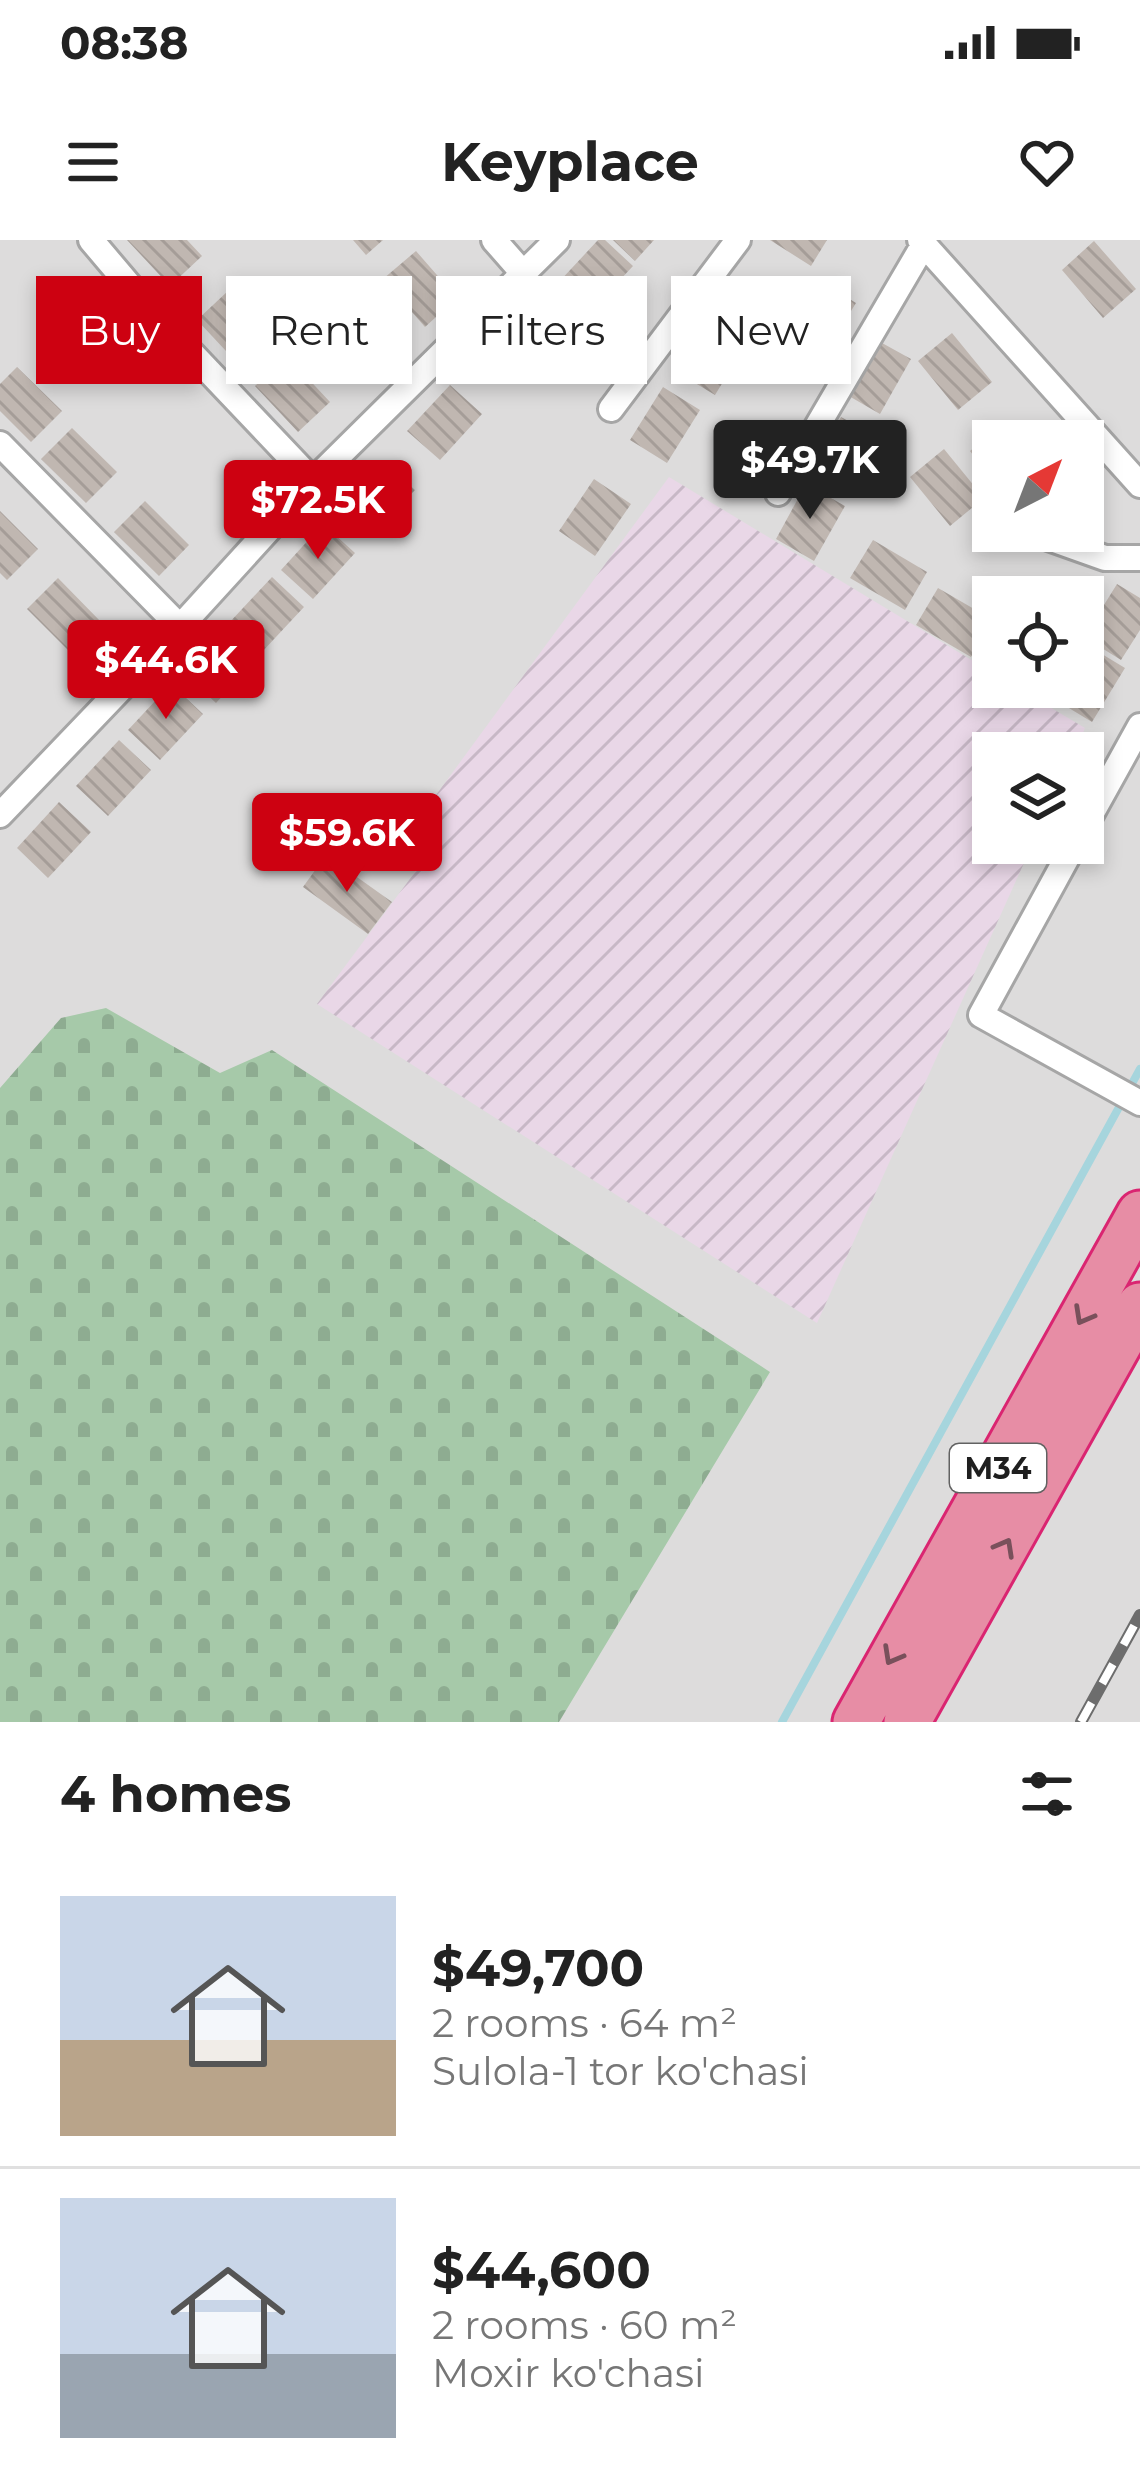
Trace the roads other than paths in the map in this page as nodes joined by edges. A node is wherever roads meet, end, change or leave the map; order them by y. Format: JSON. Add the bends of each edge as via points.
{"nodes":[{"id":1,"x":91,"y":240,"type":"edge"},
{"id":2,"x":494,"y":240,"type":"edge"},
{"id":3,"x":557,"y":240,"type":"edge"},
{"id":4,"x":738,"y":240,"type":"edge"},
{"id":5,"x":922,"y":242,"type":"edge"},
{"id":6,"x":523,"y":273,"type":"junction"},
{"id":7,"x":611,"y":409,"type":"dead end"},
{"id":8,"x":0,"y":444,"type":"edge"},
{"id":9,"x":313,"y":481,"type":"junction"},
{"id":10,"x":1140,"y":485,"type":"edge"},
{"id":11,"x":778,"y":494,"type":"dead end"},
{"id":12,"x":1088,"y":552,"type":"edge"},
{"id":13,"x":1140,"y":558,"type":"edge"},
{"id":14,"x":180,"y":627,"type":"junction"},
{"id":15,"x":1140,"y":726,"type":"edge"},
{"id":16,"x":1104,"y":791,"type":"edge"},
{"id":17,"x":0,"y":815,"type":"edge"},
{"id":18,"x":1064,"y":864,"type":"edge"},
{"id":19,"x":1140,"y":1103,"type":"edge"},
{"id":20,"x":1140,"y":1214,"type":"edge"},
{"id":21,"x":1140,"y":1306,"type":"edge"},
{"id":22,"x":856,"y":1722,"type":"edge"},
{"id":23,"x":908,"y":1722,"type":"edge"}],
"edges":[{"from":1,"to":9,"type":"street"},
{"from":2,"to":6,"type":"street"},
{"from":3,"to":6,"type":"street"},
{"from":4,"to":7,"type":"street"},
{"from":5,"to":10,"type":"street"},
{"from":5,"to":11,"type":"street"},
{"from":6,"to":9,"type":"street"},
{"from":8,"to":14,"type":"street"},
{"from":9,"to":14,"type":"street"},
{"from":12,"to":13,"type":"street"},
{"from":14,"to":17,"type":"street"},
{"from":15,"to":16,"type":"street"},
{"from":18,"to":19,"type":"street","via":[[981,1015]]},
{"from":20,"to":22,"type":"highway","number":"M34","one_way":true},
{"from":23,"to":21,"type":"highway","number":"M34","one_way":true}]}
